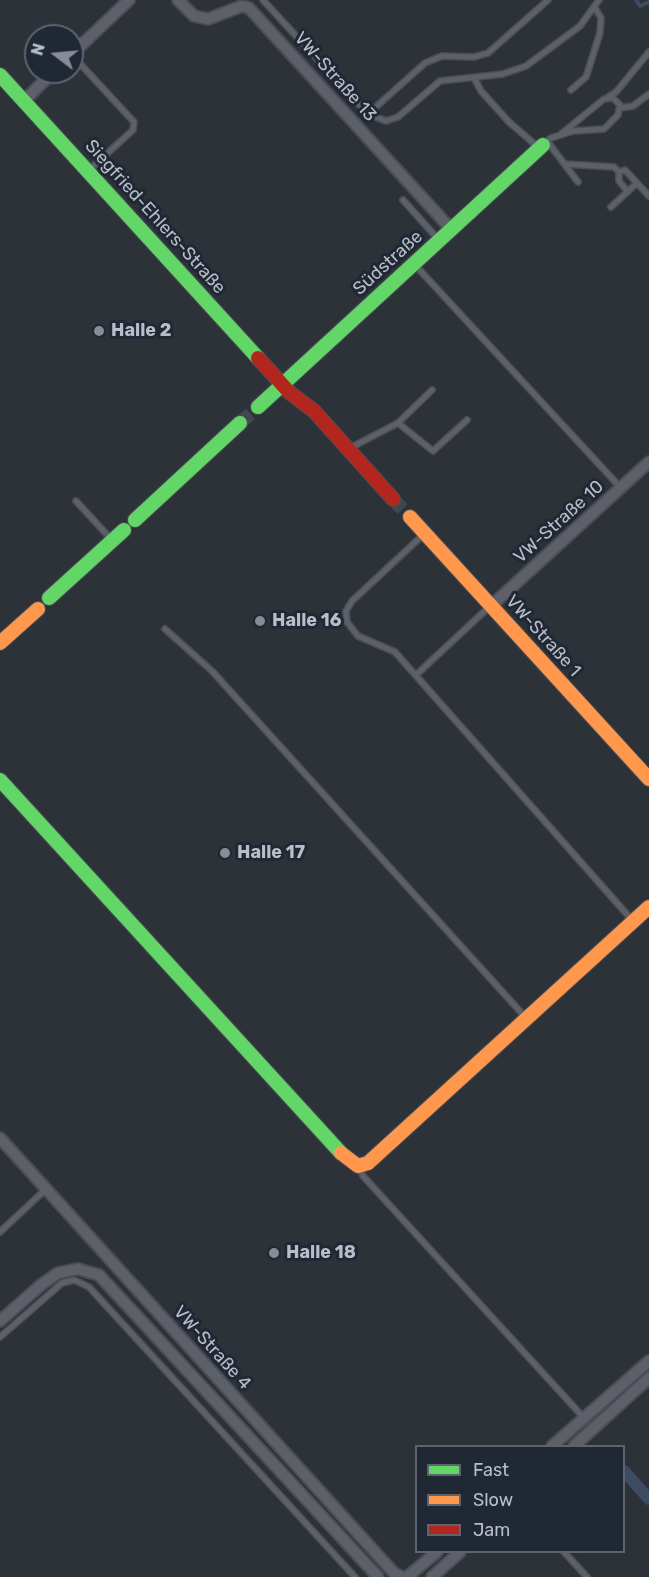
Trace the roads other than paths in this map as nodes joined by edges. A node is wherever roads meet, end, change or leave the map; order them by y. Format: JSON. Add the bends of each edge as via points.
{"nodes":[{"id":1,"x":129,"y":0,"type":"edge"},
{"id":2,"x":178,"y":0,"type":"edge"},
{"id":3,"x":263,"y":0,"type":"edge"},
{"id":4,"x":548,"y":0,"type":"edge"},
{"id":5,"x":599,"y":0,"type":"edge"},
{"id":6,"x":594,"y":9,"type":"junction"},
{"id":7,"x":84,"y":43,"type":"edge"},
{"id":8,"x":649,"y":52,"type":"edge"},
{"id":9,"x":84,"y":67,"type":"edge"},
{"id":10,"x":0,"y":75,"type":"edge"},
{"id":11,"x":474,"y":78,"type":"junction"},
{"id":12,"x":41,"y":84,"type":"edge"},
{"id":13,"x":571,"y":90,"type":"dead end"},
{"id":14,"x":649,"y":94,"type":"edge"},
{"id":15,"x":607,"y":98,"type":"junction"},
{"id":16,"x":24,"y":101,"type":"junction"},
{"id":17,"x":620,"y":108,"type":"junction"},
{"id":18,"x":368,"y":114,"type":"junction"},
{"id":19,"x":561,"y":134,"type":"junction"},
{"id":20,"x":543,"y":145,"type":"junction"},
{"id":21,"x":564,"y":164,"type":"junction"},
{"id":22,"x":88,"y":171,"type":"junction"},
{"id":23,"x":619,"y":172,"type":"junction"},
{"id":24,"x":578,"y":182,"type":"dead end"},
{"id":25,"x":637,"y":183,"type":"junction"},
{"id":26,"x":628,"y":192,"type":"junction"},
{"id":27,"x":649,"y":196,"type":"edge"},
{"id":28,"x":403,"y":200,"type":"dead end"},
{"id":29,"x":611,"y":207,"type":"dead end"},
{"id":30,"x":451,"y":229,"type":"junction"},
{"id":31,"x":439,"y":241,"type":"junction"},
{"id":32,"x":414,"y":264,"type":"junction"},
{"id":33,"x":282,"y":384,"type":"junction"},
{"id":34,"x":432,"y":390,"type":"dead end"},
{"id":35,"x":258,"y":407,"type":"tunnel mouth"},
{"id":36,"x":467,"y":420,"type":"dead end"},
{"id":37,"x":240,"y":423,"type":"tunnel mouth"},
{"id":38,"x":398,"y":423,"type":"junction"},
{"id":39,"x":348,"y":449,"type":"junction"},
{"id":40,"x":649,"y":462,"type":"edge"},
{"id":41,"x":621,"y":488,"type":"junction"},
{"id":42,"x":393,"y":498,"type":"tunnel mouth"},
{"id":43,"x":76,"y":501,"type":"dead end"},
{"id":44,"x":410,"y":517,"type":"tunnel mouth"},
{"id":45,"x":135,"y":520,"type":"dead end"},
{"id":46,"x":124,"y":530,"type":"dead end"},
{"id":47,"x":425,"y":534,"type":"junction"},
{"id":48,"x":112,"y":540,"type":"junction"},
{"id":49,"x":49,"y":598,"type":"dead end"},
{"id":50,"x":491,"y":606,"type":"junction"},
{"id":51,"x":38,"y":609,"type":"dead end"},
{"id":52,"x":165,"y":629,"type":"dead end"},
{"id":53,"x":0,"y":643,"type":"edge"},
{"id":54,"x":416,"y":675,"type":"junction"},
{"id":55,"x":649,"y":779,"type":"edge"},
{"id":56,"x":0,"y":780,"type":"edge"},
{"id":57,"x":649,"y":907,"type":"edge"},
{"id":58,"x":633,"y":921,"type":"junction"},
{"id":59,"x":527,"y":1019,"type":"junction"},
{"id":60,"x":0,"y":1138,"type":"edge"},
{"id":61,"x":358,"y":1166,"type":"junction"},
{"id":62,"x":46,"y":1189,"type":"junction"},
{"id":63,"x":0,"y":1232,"type":"edge"},
{"id":64,"x":0,"y":1321,"type":"edge"},
{"id":65,"x":0,"y":1336,"type":"edge"},
{"id":66,"x":649,"y":1361,"type":"edge"},
{"id":67,"x":649,"y":1379,"type":"edge"},
{"id":68,"x":584,"y":1418,"type":"junction"},
{"id":69,"x":553,"y":1445,"type":"edge"},
{"id":70,"x":575,"y":1445,"type":"edge"},
{"id":71,"x":435,"y":1553,"type":"edge"},
{"id":72,"x":458,"y":1553,"type":"edge"},
{"id":73,"x":566,"y":1553,"type":"edge"},
{"id":74,"x":355,"y":1577,"type":"edge"},
{"id":75,"x":378,"y":1577,"type":"edge"},
{"id":76,"x":402,"y":1577,"type":"edge"},
{"id":77,"x":407,"y":1577,"type":"edge"},
{"id":78,"x":432,"y":1577,"type":"edge"},
{"id":79,"x":587,"y":1577,"type":"edge"}],
"edges":[{"from":1,"to":7,"type":"street"},
{"from":2,"to":30,"type":"street","name":"VW-Straße 13","via":[[194,16],[208,19],[242,6],[249,8]]},
{"from":3,"to":18,"type":"lane"},
{"from":4,"to":18,"type":"lane","via":[[488,53],[474,57],[442,56],[424,63]]},
{"from":5,"to":6,"type":"lane"},
{"from":6,"to":11,"type":"lane","via":[[580,26],[531,63],[503,74]]},
{"from":6,"to":13,"type":"lane","via":[[601,18],[597,43],[584,81]]},
{"from":8,"to":15,"type":"lane"},
{"from":9,"to":22,"type":"lane","via":[[134,122],[133,130]]},
{"from":10,"to":16,"type":"street","name":"Siegfried-Ehlers-Straße"},
{"from":11,"to":18,"type":"lane","via":[[440,81],[395,119],[380,120]]},
{"from":11,"to":20,"type":"lane","via":[[509,122]]},
{"from":12,"to":16,"type":"street"},
{"from":14,"to":17,"type":"lane","via":[[633,106]]},
{"from":15,"to":17,"type":"lane","via":[[616,100]]},
{"from":15,"to":19,"type":"lane"},
{"from":16,"to":22,"type":"street","name":"Siegfried-Ehlers-Straße"},
{"from":17,"to":19,"type":"lane","via":[[616,119],[601,131]]},
{"from":19,"to":20,"type":"lane"},
{"from":20,"to":21,"type":"lane"},
{"from":20,"to":30,"type":"street","name":"Südstraße"},
{"from":21,"to":23,"type":"lane","via":[[614,167]]},
{"from":21,"to":24,"type":"lane"},
{"from":22,"to":33,"type":"street","name":"Siegfried-Ehlers-Straße"},
{"from":23,"to":25,"type":"lane","via":[[625,170]]},
{"from":23,"to":26,"type":"lane","via":[[619,182]]},
{"from":25,"to":26,"type":"lane"},
{"from":25,"to":27,"type":"lane"},
{"from":26,"to":29,"type":"lane"},
{"from":28,"to":31,"type":"lane"},
{"from":30,"to":31,"type":"street","name":"Südstraße"},
{"from":31,"to":32,"type":"street","name":"Südstraße"},
{"from":32,"to":33,"type":"street","name":"Südstraße"},
{"from":32,"to":41,"type":"lane"},
{"from":33,"to":35,"type":"street","name":"Südstraße"},
{"from":33,"to":39,"type":"street","via":[[314,411]]},
{"from":34,"to":38,"type":"lane"},
{"from":36,"to":38,"type":"lane","via":[[433,451]]},
{"from":37,"to":45,"type":"street"},
{"from":38,"to":39,"type":"lane"},
{"from":39,"to":42,"type":"street"},
{"from":40,"to":41,"type":"street","name":"VW-Straße 10"},
{"from":41,"to":50,"type":"street","name":"VW-Straße 10"},
{"from":43,"to":48,"type":"lane"},
{"from":44,"to":47,"type":"street","name":"VW-Straße 1"},
{"from":46,"to":48,"type":"street"},
{"from":47,"to":50,"type":"street","name":"VW-Straße 1"},
{"from":47,"to":54,"type":"lane","via":[[352,601],[346,617],[358,636],[395,652]]},
{"from":48,"to":49,"type":"street"},
{"from":50,"to":54,"type":"lane"},
{"from":50,"to":55,"type":"street","name":"VW-Straße 1"},
{"from":51,"to":53,"type":"street"},
{"from":52,"to":59,"type":"lane","via":[[212,671]]},
{"from":54,"to":58,"type":"lane"},
{"from":56,"to":61,"type":"street","via":[[348,1161]]},
{"from":57,"to":58,"type":"street"},
{"from":58,"to":59,"type":"street"},
{"from":59,"to":61,"type":"street","via":[[368,1163]]},
{"from":60,"to":62,"type":"street","name":"VW-Straße 4"},
{"from":61,"to":68,"type":"lane"},
{"from":62,"to":63,"type":"lane"},
{"from":62,"to":76,"type":"street","name":"VW-Straße 4","via":[[394,1573]]},
{"from":64,"to":75,"type":"street","via":[[42,1284],[65,1270],[93,1272],[105,1279]]},
{"from":65,"to":74,"type":"lane","via":[[62,1283],[85,1283]]},
{"from":66,"to":68,"type":"street"},
{"from":67,"to":70,"type":"street"},
{"from":68,"to":69,"type":"street"},
{"from":71,"to":77,"type":"street"},
{"from":72,"to":78,"type":"street"},
{"from":73,"to":79,"type":"lane"}]}
